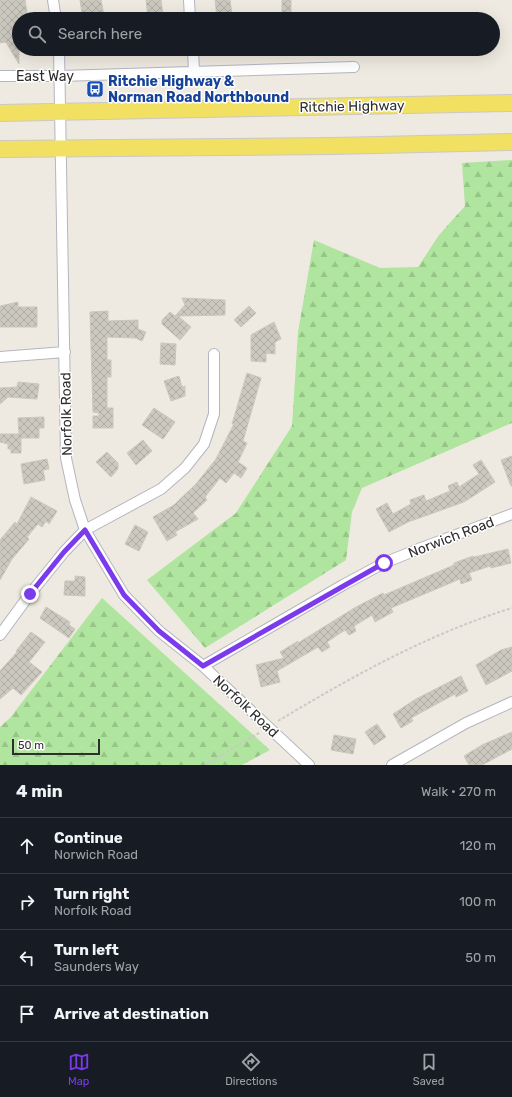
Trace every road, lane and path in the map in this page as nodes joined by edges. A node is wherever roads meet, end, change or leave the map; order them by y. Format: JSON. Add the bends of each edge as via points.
{"nodes":[{"id":1,"x":53,"y":0,"type":"edge"},
{"id":2,"x":189,"y":0,"type":"edge"},
{"id":3,"x":55,"y":12,"type":"edge"},
{"id":4,"x":190,"y":12,"type":"edge"},
{"id":5,"x":59,"y":56,"type":"edge"},
{"id":6,"x":193,"y":56,"type":"edge"},
{"id":7,"x":354,"y":67,"type":"dead end"},
{"id":8,"x":194,"y":72,"type":"junction"},
{"id":9,"x":0,"y":76,"type":"edge"},
{"id":10,"x":60,"y":76,"type":"junction"},
{"id":11,"x":512,"y":103,"type":"edge"},
{"id":12,"x":61,"y":112,"type":"junction"},
{"id":13,"x":0,"y":113,"type":"edge"},
{"id":14,"x":512,"y":142,"type":"edge"},
{"id":15,"x":62,"y":148,"type":"junction"},
{"id":16,"x":0,"y":149,"type":"edge"},
{"id":17,"x":64,"y":352,"type":"junction"},
{"id":18,"x":214,"y":354,"type":"dead end"},
{"id":19,"x":0,"y":357,"type":"edge"},
{"id":20,"x":512,"y":514,"type":"edge"},
{"id":21,"x":85,"y":530,"type":"junction"},
{"id":22,"x":512,"y":608,"type":"edge"},
{"id":23,"x":0,"y":635,"type":"edge"},
{"id":24,"x":203,"y":666,"type":"junction"},
{"id":25,"x":512,"y":702,"type":"edge"},
{"id":26,"x":269,"y":727,"type":"junction"},
{"id":27,"x":205,"y":765,"type":"edge"},
{"id":28,"x":309,"y":765,"type":"edge"},
{"id":29,"x":392,"y":765,"type":"edge"}],
"edges":[{"from":1,"to":3,"type":"street"},
{"from":2,"to":4,"type":"street"},
{"from":5,"to":10,"type":"street","name":"Norfolk Road"},
{"from":6,"to":8,"type":"street"},
{"from":7,"to":8,"type":"street","name":"East Way"},
{"from":8,"to":10,"type":"street","name":"East Way"},
{"from":9,"to":10,"type":"street","name":"East Way"},
{"from":10,"to":12,"type":"street","name":"Norfolk Road"},
{"from":11,"to":12,"type":"main road","name":"Ritchie Highway"},
{"from":12,"to":13,"type":"main road","name":"Ritchie Highway"},
{"from":12,"to":15,"type":"street","name":"Norfolk Road"},
{"from":14,"to":15,"type":"main road"},
{"from":15,"to":16,"type":"main road"},
{"from":15,"to":17,"type":"street","name":"Norfolk Road"},
{"from":17,"to":19,"type":"street"},
{"from":17,"to":21,"type":"street","name":"Norfolk Road","via":[[66,458]]},
{"from":18,"to":21,"type":"street","via":[[214,414],[204,444],[185,468],[161,489]]},
{"from":20,"to":24,"type":"street","name":"Norwich Road","via":[[384,563]]},
{"from":21,"to":23,"type":"street","via":[[30,594]]},
{"from":21,"to":24,"type":"street","name":"Norfolk Road","via":[[124,595],[159,631]]},
{"from":22,"to":26,"type":"path","via":[[444,632],[393,656]]},
{"from":24,"to":26,"type":"street","name":"Norfolk Road"},
{"from":25,"to":29,"type":"street","via":[[466,723]]},
{"from":26,"to":27,"type":"path"},
{"from":26,"to":28,"type":"street","name":"Norfolk Road"}]}
